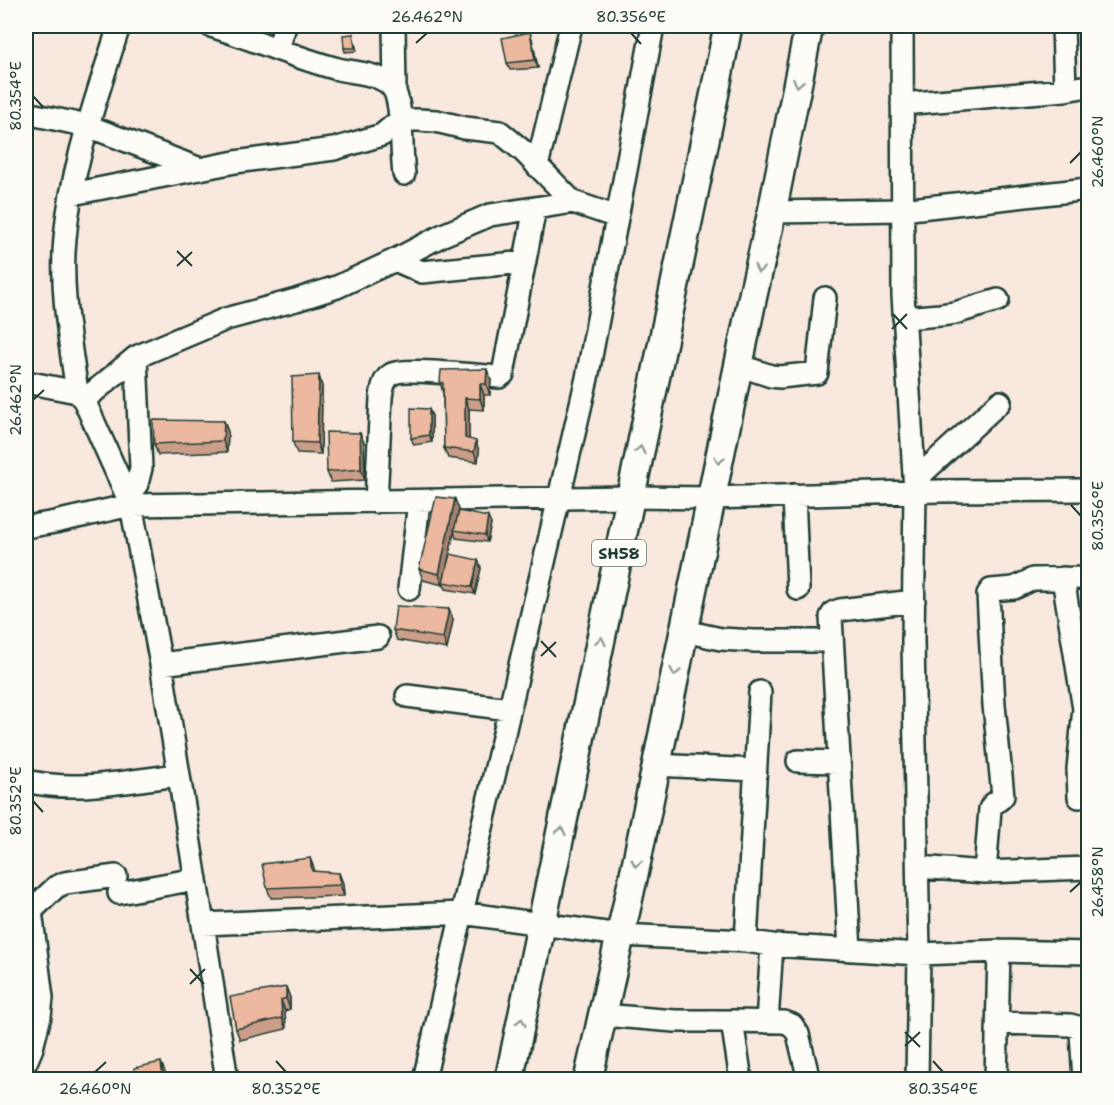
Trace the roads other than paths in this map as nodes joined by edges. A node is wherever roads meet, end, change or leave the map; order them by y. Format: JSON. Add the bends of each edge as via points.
{"nodes":[{"id":1,"x":119,"y":26,"type":"edge"},
{"id":2,"x":211,"y":26,"type":"edge"},
{"id":3,"x":285,"y":26,"type":"edge"},
{"id":4,"x":394,"y":26,"type":"edge"},
{"id":5,"x":572,"y":26,"type":"edge"},
{"id":6,"x":653,"y":26,"type":"edge"},
{"id":7,"x":728,"y":26,"type":"edge"},
{"id":8,"x":809,"y":26,"type":"edge"},
{"id":9,"x":902,"y":26,"type":"edge"},
{"id":10,"x":1063,"y":26,"type":"edge"},
{"id":11,"x":278,"y":49,"type":"junction"},
{"id":12,"x":1089,"y":86,"type":"edge"},
{"id":13,"x":395,"y":90,"type":"junction"},
{"id":14,"x":1065,"y":90,"type":"junction"},
{"id":15,"x":902,"y":104,"type":"junction"},
{"id":16,"x":26,"y":113,"type":"edge"},
{"id":17,"x":400,"y":120,"type":"junction"},
{"id":18,"x":88,"y":126,"type":"junction"},
{"id":19,"x":537,"y":166,"type":"junction"},
{"id":20,"x":200,"y":169,"type":"junction"},
{"id":21,"x":404,"y":174,"type":"dead end"},
{"id":22,"x":1089,"y":189,"type":"edge"},
{"id":23,"x":72,"y":194,"type":"junction"},
{"id":24,"x":573,"y":202,"type":"junction"},
{"id":25,"x":535,"y":208,"type":"junction"},
{"id":26,"x":902,"y":210,"type":"junction"},
{"id":27,"x":772,"y":212,"type":"junction"},
{"id":28,"x":617,"y":218,"type":"junction"},
{"id":29,"x":394,"y":260,"type":"junction"},
{"id":30,"x":525,"y":262,"type":"junction"},
{"id":31,"x":825,"y":298,"type":"dead end"},
{"id":32,"x":998,"y":300,"type":"dead end"},
{"id":33,"x":904,"y":318,"type":"junction"},
{"id":34,"x":136,"y":357,"type":"junction"},
{"id":35,"x":738,"y":365,"type":"junction"},
{"id":36,"x":26,"y":382,"type":"edge"},
{"id":37,"x":81,"y":396,"type":"junction"},
{"id":38,"x":1000,"y":402,"type":"dead end"},
{"id":39,"x":915,"y":486,"type":"junction"},
{"id":40,"x":1089,"y":490,"type":"edge"},
{"id":41,"x":794,"y":495,"type":"junction"},
{"id":42,"x":630,"y":497,"type":"junction"},
{"id":43,"x":711,"y":498,"type":"junction"},
{"id":44,"x":559,"y":499,"type":"junction"},
{"id":45,"x":130,"y":501,"type":"junction"},
{"id":46,"x":419,"y":501,"type":"junction"},
{"id":47,"x":376,"y":502,"type":"junction"},
{"id":48,"x":26,"y":527,"type":"edge"},
{"id":49,"x":1063,"y":578,"type":"junction"},
{"id":50,"x":1089,"y":578,"type":"edge"},
{"id":51,"x":409,"y":589,"type":"dead end"},
{"id":52,"x":798,"y":589,"type":"dead end"},
{"id":53,"x":914,"y":601,"type":"junction"},
{"id":54,"x":684,"y":632,"type":"junction"},
{"id":55,"x":378,"y":637,"type":"dead end"},
{"id":56,"x":832,"y":641,"type":"junction"},
{"id":57,"x":161,"y":664,"type":"junction"},
{"id":58,"x":760,"y":692,"type":"dead end"},
{"id":59,"x":407,"y":696,"type":"dead end"},
{"id":60,"x":509,"y":709,"type":"junction"},
{"id":61,"x":1087,"y":710,"type":"edge"},
{"id":62,"x":798,"y":761,"type":"dead end"},
{"id":63,"x":839,"y":762,"type":"junction"},
{"id":64,"x":656,"y":765,"type":"junction"},
{"id":65,"x":754,"y":770,"type":"junction"},
{"id":66,"x":178,"y":775,"type":"junction"},
{"id":67,"x":26,"y":781,"type":"edge"},
{"id":68,"x":1078,"y":797,"type":"dead end"},
{"id":69,"x":918,"y":867,"type":"junction"},
{"id":70,"x":1089,"y":868,"type":"edge"},
{"id":71,"x":985,"y":872,"type":"junction"},
{"id":72,"x":196,"y":879,"type":"junction"},
{"id":73,"x":28,"y":913,"type":"edge"},
{"id":74,"x":462,"y":913,"type":"junction"},
{"id":75,"x":203,"y":924,"type":"junction"},
{"id":76,"x":541,"y":924,"type":"junction"},
{"id":77,"x":620,"y":935,"type":"junction"},
{"id":78,"x":746,"y":941,"type":"junction"},
{"id":79,"x":772,"y":945,"type":"junction"},
{"id":80,"x":850,"y":950,"type":"junction"},
{"id":81,"x":999,"y":951,"type":"junction"},
{"id":82,"x":1089,"y":953,"type":"edge"},
{"id":83,"x":919,"y":954,"type":"junction"},
{"id":84,"x":602,"y":1015,"type":"junction"},
{"id":85,"x":732,"y":1021,"type":"junction"},
{"id":86,"x":767,"y":1022,"type":"junction"},
{"id":87,"x":998,"y":1023,"type":"junction"},
{"id":88,"x":26,"y":1062,"type":"edge"},
{"id":89,"x":227,"y":1080,"type":"edge"},
{"id":90,"x":424,"y":1080,"type":"edge"},
{"id":91,"x":509,"y":1080,"type":"edge"},
{"id":92,"x":588,"y":1080,"type":"edge"},
{"id":93,"x":741,"y":1080,"type":"edge"},
{"id":94,"x":809,"y":1080,"type":"edge"},
{"id":95,"x":917,"y":1080,"type":"edge"},
{"id":96,"x":996,"y":1080,"type":"edge"},
{"id":97,"x":1084,"y":1080,"type":"edge"}],
"edges":[{"from":1,"to":18,"type":"street"},
{"from":2,"to":11,"type":"street"},
{"from":3,"to":11,"type":"street"},
{"from":4,"to":13,"type":"street"},
{"from":5,"to":19,"type":"street"},
{"from":6,"to":28,"type":"street"},
{"from":42,"to":7,"type":"main road","number":"SH58","one_way":true},
{"from":8,"to":27,"type":"main road","one_way":true},
{"from":9,"to":15,"type":"street"},
{"from":10,"to":14,"type":"street"},
{"from":11,"to":13,"type":"street","via":[[330,67],[380,77]]},
{"from":12,"to":14,"type":"street"},
{"from":13,"to":17,"type":"street"},
{"from":14,"to":15,"type":"street"},
{"from":15,"to":26,"type":"street"},
{"from":16,"to":18,"type":"street"},
{"from":17,"to":19,"type":"street","via":[[436,121],[500,132]]},
{"from":17,"to":20,"type":"street","via":[[382,135],[334,149]]},
{"from":17,"to":21,"type":"street"},
{"from":18,"to":20,"type":"street"},
{"from":18,"to":23,"type":"street"},
{"from":19,"to":24,"type":"street"},
{"from":20,"to":23,"type":"street"},
{"from":22,"to":26,"type":"street"},
{"from":23,"to":37,"type":"street","via":[[65,238],[64,295]]},
{"from":24,"to":25,"type":"street"},
{"from":24,"to":28,"type":"street"},
{"from":25,"to":29,"type":"street","via":[[490,215]]},
{"from":25,"to":30,"type":"street"},
{"from":26,"to":27,"type":"street"},
{"from":26,"to":33,"type":"street"},
{"from":27,"to":35,"type":"main road","one_way":true},
{"from":28,"to":44,"type":"street"},
{"from":29,"to":30,"type":"street","via":[[422,272]]},
{"from":29,"to":34,"type":"street","via":[[337,287],[226,319]]},
{"from":30,"to":47,"type":"street","via":[[501,376],[407,370],[386,379],[382,386]]},
{"from":31,"to":35,"type":"street","via":[[817,373],[780,377]]},
{"from":32,"to":33,"type":"street","via":[[955,313]]},
{"from":33,"to":39,"type":"street"},
{"from":34,"to":37,"type":"street"},
{"from":34,"to":45,"type":"street","via":[[141,468]]},
{"from":35,"to":43,"type":"main road","one_way":true},
{"from":36,"to":37,"type":"street"},
{"from":37,"to":45,"type":"street"},
{"from":38,"to":39,"type":"street"},
{"from":39,"to":40,"type":"street"},
{"from":39,"to":41,"type":"street"},
{"from":39,"to":53,"type":"street"},
{"from":41,"to":43,"type":"street"},
{"from":41,"to":52,"type":"street"},
{"from":42,"to":43,"type":"street"},
{"from":42,"to":44,"type":"street"},
{"from":76,"to":42,"type":"main road","number":"SH58","one_way":true},
{"from":43,"to":54,"type":"main road"},
{"from":44,"to":46,"type":"street"},
{"from":44,"to":60,"type":"street"},
{"from":45,"to":47,"type":"street"},
{"from":45,"to":48,"type":"street"},
{"from":45,"to":57,"type":"street"},
{"from":46,"to":47,"type":"street"},
{"from":46,"to":51,"type":"street"},
{"from":49,"to":50,"type":"street"},
{"from":49,"to":61,"type":"street"},
{"from":49,"to":71,"type":"street","via":[[1033,579],[988,594],[993,705],[1003,796],[990,808]]},
{"from":53,"to":56,"type":"street","via":[[834,612]]},
{"from":53,"to":69,"type":"street"},
{"from":54,"to":56,"type":"street","via":[[721,639]]},
{"from":54,"to":64,"type":"main road","one_way":true},
{"from":55,"to":57,"type":"street"},
{"from":56,"to":63,"type":"street"},
{"from":57,"to":66,"type":"street"},
{"from":58,"to":65,"type":"street"},
{"from":59,"to":60,"type":"street"},
{"from":60,"to":74,"type":"street"},
{"from":61,"to":68,"type":"street"},
{"from":62,"to":63,"type":"street"},
{"from":63,"to":80,"type":"street"},
{"from":64,"to":65,"type":"street"},
{"from":64,"to":77,"type":"main road","one_way":true},
{"from":65,"to":78,"type":"street"},
{"from":66,"to":67,"type":"street","via":[[85,786]]},
{"from":66,"to":72,"type":"street"},
{"from":69,"to":71,"type":"street"},
{"from":69,"to":83,"type":"street"},
{"from":70,"to":71,"type":"street"},
{"from":72,"to":73,"type":"street","via":[[65,884],[56,887]]},
{"from":72,"to":75,"type":"street"},
{"from":73,"to":88,"type":"street","via":[[42,998]]},
{"from":74,"to":75,"type":"street"},
{"from":74,"to":76,"type":"street"},
{"from":74,"to":90,"type":"street"},
{"from":75,"to":89,"type":"street"},
{"from":76,"to":77,"type":"street"},
{"from":91,"to":76,"type":"main road","number":"SH58","one_way":true},
{"from":77,"to":78,"type":"street"},
{"from":77,"to":84,"type":"main road"},
{"from":78,"to":79,"type":"street"},
{"from":79,"to":80,"type":"street"},
{"from":79,"to":86,"type":"street"},
{"from":80,"to":83,"type":"street"},
{"from":81,"to":82,"type":"street"},
{"from":81,"to":83,"type":"street"},
{"from":81,"to":87,"type":"street"},
{"from":83,"to":95,"type":"street"},
{"from":84,"to":85,"type":"street"},
{"from":84,"to":92,"type":"main road"},
{"from":85,"to":86,"type":"street"},
{"from":85,"to":93,"type":"street"},
{"from":86,"to":94,"type":"street","via":[[792,1025],[798,1034]]},
{"from":87,"to":96,"type":"street"},
{"from":87,"to":97,"type":"street","via":[[1078,1027]]}]}
